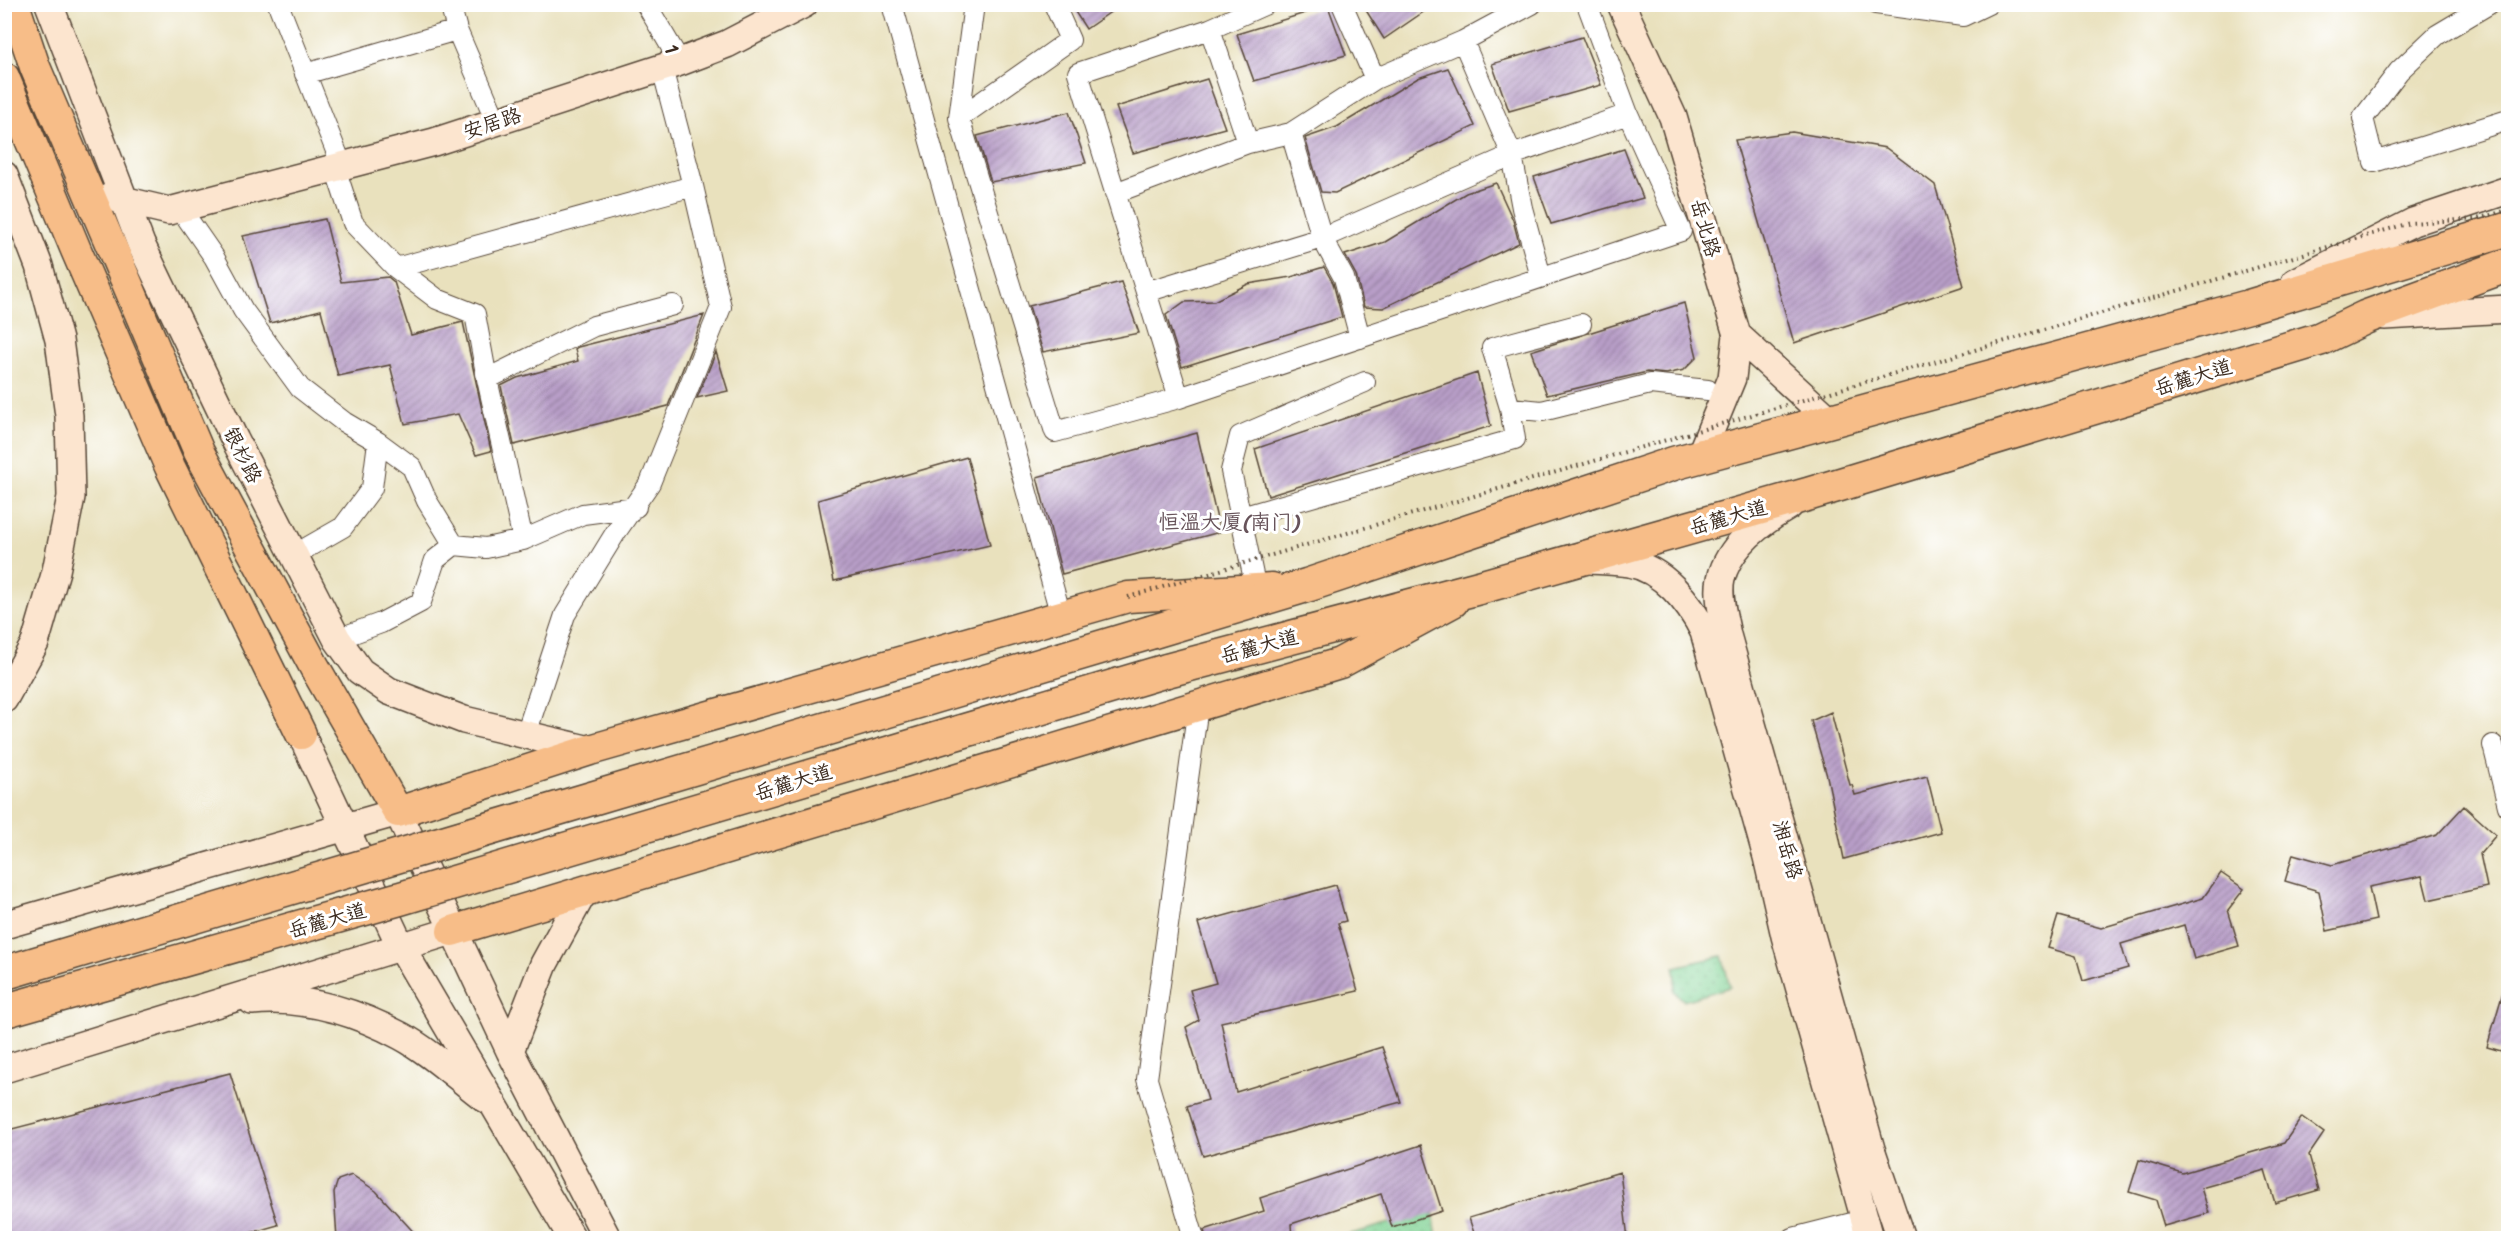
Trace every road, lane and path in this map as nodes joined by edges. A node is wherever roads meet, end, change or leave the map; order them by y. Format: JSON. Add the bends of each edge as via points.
{"nodes":[{"id":1,"x":14,"y":4,"type":"edge"},
{"id":2,"x":49,"y":4,"type":"edge"},
{"id":3,"x":278,"y":4,"type":"edge"},
{"id":4,"x":450,"y":4,"type":"edge"},
{"id":5,"x":646,"y":4,"type":"edge"},
{"id":6,"x":804,"y":4,"type":"edge"},
{"id":7,"x":892,"y":4,"type":"edge"},
{"id":8,"x":974,"y":4,"type":"edge"},
{"id":9,"x":1054,"y":4,"type":"edge"},
{"id":10,"x":1266,"y":4,"type":"edge"},
{"id":11,"x":1342,"y":4,"type":"edge"},
{"id":12,"x":1532,"y":4,"type":"edge"},
{"id":13,"x":1587,"y":4,"type":"edge"},
{"id":14,"x":1622,"y":4,"type":"edge"},
{"id":15,"x":1876,"y":4,"type":"edge"},
{"id":16,"x":1988,"y":4,"type":"edge"},
{"id":17,"x":2489,"y":4,"type":"edge"},
{"id":18,"x":1882,"y":5,"type":"edge"},
{"id":19,"x":1210,"y":29,"type":"junction"},
{"id":20,"x":457,"y":30,"type":"junction"},
{"id":21,"x":1462,"y":41,"type":"junction"},
{"id":22,"x":671,"y":65,"type":"junction"},
{"id":23,"x":305,"y":74,"type":"junction"},
{"id":24,"x":4,"y":77,"type":"edge"},
{"id":25,"x":1375,"y":79,"type":"junction"},
{"id":26,"x":1628,"y":114,"type":"junction"},
{"id":27,"x":959,"y":118,"type":"junction"},
{"id":28,"x":2508,"y":120,"type":"edge"},
{"id":29,"x":496,"y":122,"type":"junction"},
{"id":30,"x":1291,"y":134,"type":"junction"},
{"id":31,"x":1248,"y":143,"type":"junction"},
{"id":32,"x":1512,"y":155,"type":"junction"},
{"id":33,"x":338,"y":167,"type":"junction"},
{"id":34,"x":4,"y":175,"type":"edge"},
{"id":35,"x":693,"y":186,"type":"junction"},
{"id":36,"x":2508,"y":190,"type":"edge"},
{"id":37,"x":88,"y":192,"type":"junction"},
{"id":38,"x":1115,"y":193,"type":"junction"},
{"id":39,"x":124,"y":200,"type":"junction"},
{"id":40,"x":175,"y":209,"type":"junction"},
{"id":41,"x":2508,"y":210,"type":"edge"},
{"id":42,"x":2413,"y":222,"type":"junction"},
{"id":43,"x":2508,"y":229,"type":"edge"},
{"id":44,"x":1322,"y":238,"type":"junction"},
{"id":45,"x":147,"y":256,"type":"junction"},
{"id":46,"x":2508,"y":265,"type":"edge"},
{"id":47,"x":396,"y":268,"type":"junction"},
{"id":48,"x":1541,"y":278,"type":"junction"},
{"id":49,"x":1146,"y":292,"type":"junction"},
{"id":50,"x":130,"y":293,"type":"junction"},
{"id":51,"x":674,"y":305,"type":"dead end"},
{"id":52,"x":2247,"y":307,"type":"junction"},
{"id":53,"x":2508,"y":309,"type":"edge"},
{"id":54,"x":2366,"y":317,"type":"junction"},
{"id":55,"x":1581,"y":324,"type":"dead end"},
{"id":56,"x":1737,"y":334,"type":"junction"},
{"id":57,"x":1360,"y":338,"type":"junction"},
{"id":58,"x":487,"y":379,"type":"junction"},
{"id":59,"x":1365,"y":382,"type":"dead end"},
{"id":60,"x":1708,"y":390,"type":"dead end"},
{"id":61,"x":1179,"y":398,"type":"junction"},
{"id":62,"x":1510,"y":408,"type":"junction"},
{"id":63,"x":1830,"y":420,"type":"junction"},
{"id":64,"x":378,"y":442,"type":"junction"},
{"id":65,"x":1700,"y":456,"type":"junction"},
{"id":66,"x":1809,"y":494,"type":"junction"},
{"id":67,"x":636,"y":507,"type":"junction"},
{"id":68,"x":1241,"y":517,"type":"junction"},
{"id":69,"x":524,"y":540,"type":"junction"},
{"id":70,"x":454,"y":544,"type":"junction"},
{"id":71,"x":294,"y":555,"type":"junction"},
{"id":72,"x":1578,"y":560,"type":"junction"},
{"id":73,"x":1308,"y":585,"type":"junction"},
{"id":74,"x":1481,"y":587,"type":"junction"},
{"id":75,"x":1256,"y":589,"type":"junction"},
{"id":76,"x":1128,"y":597,"type":"junction"},
{"id":77,"x":1061,"y":616,"type":"junction"},
{"id":78,"x":337,"y":639,"type":"junction"},
{"id":79,"x":4,"y":699,"type":"edge"},
{"id":80,"x":1197,"y":706,"type":"junction"},
{"id":81,"x":301,"y":734,"type":"joint"},
{"id":82,"x":526,"y":735,"type":"junction"},
{"id":83,"x":2493,"y":745,"type":"dead end"},
{"id":84,"x":590,"y":750,"type":"junction"},
{"id":85,"x":2508,"y":806,"type":"edge"},
{"id":86,"x":398,"y":812,"type":"junction"},
{"id":87,"x":344,"y":827,"type":"junction"},
{"id":88,"x":584,"y":891,"type":"junction"},
{"id":89,"x":4,"y":925,"type":"edge"},
{"id":90,"x":452,"y":931,"type":"junction"},
{"id":91,"x":401,"y":947,"type":"junction"},
{"id":92,"x":4,"y":973,"type":"edge"},
{"id":93,"x":206,"y":1005,"type":"junction"},
{"id":94,"x":4,"y":1011,"type":"edge"},
{"id":95,"x":510,"y":1052,"type":"junction"},
{"id":96,"x":4,"y":1069,"type":"edge"},
{"id":97,"x":496,"y":1106,"type":"junction"},
{"id":98,"x":1867,"y":1229,"type":"edge"},
{"id":99,"x":572,"y":1239,"type":"edge"},
{"id":100,"x":607,"y":1239,"type":"edge"},
{"id":101,"x":1194,"y":1239,"type":"edge"},
{"id":102,"x":1793,"y":1239,"type":"edge"},
{"id":103,"x":1901,"y":1239,"type":"edge"}],
"edges":[{"from":1,"to":37,"type":"main road","name":"银杉路","via":[[35,67]]},
{"from":2,"to":39,"type":"main road","name":"银杉路"},
{"from":3,"to":23,"type":"street"},
{"from":4,"to":20,"type":"street"},
{"from":5,"to":22,"type":"street","name":"1"},
{"from":6,"to":22,"type":"main road","name":"安居路","via":[[728,44]]},
{"from":7,"to":77,"type":"street"},
{"from":8,"to":27,"type":"street"},
{"from":9,"to":27,"type":"street","via":[[1070,40]]},
{"from":10,"to":19,"type":"street"},
{"from":11,"to":25,"type":"street"},
{"from":12,"to":21,"type":"street"},
{"from":13,"to":26,"type":"street"},
{"from":14,"to":56,"type":"main road","name":"岳北路","via":[[1673,117]]},
{"from":15,"to":18,"type":"street"},
{"from":16,"to":18,"type":"street","via":[[1963,16]]},
{"from":17,"to":28,"type":"street","via":[[2437,35],[2399,71],[2363,118],[2374,162]]},
{"from":19,"to":31,"type":"street"},
{"from":19,"to":38,"type":"street","via":[[1078,73]]},
{"from":20,"to":23,"type":"street"},
{"from":20,"to":29,"type":"street"},
{"from":21,"to":25,"type":"street"},
{"from":21,"to":32,"type":"street"},
{"from":22,"to":29,"type":"main road","name":"安居路"},
{"from":22,"to":35,"type":"street","name":"1"},
{"from":23,"to":33,"type":"street","via":[[318,99]]},
{"from":24,"to":81,"type":"main road","via":[[170,467]]},
{"from":25,"to":30,"type":"street"},
{"from":26,"to":32,"type":"street"},
{"from":26,"to":48,"type":"street","via":[[1681,231]]},
{"from":27,"to":61,"type":"street","via":[[1055,432]]},
{"from":29,"to":33,"type":"main road","name":"安居路"},
{"from":30,"to":31,"type":"street"},
{"from":30,"to":44,"type":"street"},
{"from":31,"to":38,"type":"street"},
{"from":32,"to":44,"type":"street"},
{"from":32,"to":48,"type":"street"},
{"from":33,"to":40,"type":"main road","name":"安居路"},
{"from":33,"to":47,"type":"street","via":[[353,223]]},
{"from":34,"to":79,"type":"main road","via":[[39,266],[59,340],[69,416],[71,497],[57,571],[35,643]]},
{"from":35,"to":47,"type":"street"},
{"from":35,"to":67,"type":"street","name":"1","via":[[721,307],[650,483]]},
{"from":36,"to":42,"type":"main road"},
{"from":37,"to":39,"type":"main road"},
{"from":37,"to":50,"type":"main road","name":"银杉路"},
{"from":38,"to":49,"type":"street"},
{"from":39,"to":40,"type":"main road"},
{"from":39,"to":45,"type":"main road","name":"银杉路"},
{"from":40,"to":45,"type":"main road"},
{"from":40,"to":64,"type":"street","via":[[214,257],[243,310],[300,388]]},
{"from":41,"to":42,"type":"path","bridge":true,"via":[[2477,219]]},
{"from":42,"to":52,"type":"main road"},
{"from":42,"to":76,"type":"path","bridge":true},
{"from":43,"to":52,"type":"highway","name":"岳麓大道"},
{"from":44,"to":49,"type":"street"},
{"from":44,"to":57,"type":"street","via":[[1344,278]]},
{"from":45,"to":50,"type":"main road"},
{"from":45,"to":71,"type":"main road","name":"银杉路"},
{"from":46,"to":54,"type":"highway","name":"岳麓大道"},
{"from":47,"to":58,"type":"street","via":[[437,299],[475,314]]},
{"from":48,"to":57,"type":"street"},
{"from":49,"to":61,"type":"street"},
{"from":50,"to":86,"type":"main road","name":"银杉路","via":[[200,452],[314,666]]},
{"from":51,"to":58,"type":"street","via":[[594,326]]},
{"from":52,"to":63,"type":"highway","name":"岳麓大道"},
{"from":53,"to":54,"type":"main road"},
{"from":54,"to":66,"type":"highway","name":"岳麓大道","via":[[2320,339]]},
{"from":55,"to":62,"type":"street","via":[[1492,348]]},
{"from":56,"to":63,"type":"main road"},
{"from":56,"to":65,"type":"main road","name":"岳北路","via":[[1732,378]]},
{"from":57,"to":61,"type":"street"},
{"from":58,"to":69,"type":"street"},
{"from":59,"to":68,"type":"street","via":[[1240,436],[1231,471]]},
{"from":60,"to":62,"type":"street","via":[[1650,384],[1542,411]]},
{"from":62,"to":68,"type":"street","via":[[1515,439]]},
{"from":63,"to":65,"type":"highway","name":"岳麓大道"},
{"from":64,"to":70,"type":"street","via":[[412,467],[427,501]]},
{"from":64,"to":71,"type":"street","via":[[372,488],[365,498],[343,526]]},
{"from":65,"to":73,"type":"highway","name":"岳麓大道"},
{"from":66,"to":72,"type":"highway","name":"岳麓大道"},
{"from":66,"to":103,"type":"main road","name":"湘岳路","via":[[1758,526],[1739,544],[1721,580],[1723,610],[1862,1115]]},
{"from":67,"to":69,"type":"street","via":[[583,514]]},
{"from":67,"to":82,"type":"street","name":"1","via":[[616,532],[566,615]]},
{"from":68,"to":75,"type":"street"},
{"from":69,"to":70,"type":"street","via":[[486,548]]},
{"from":70,"to":78,"type":"street","via":[[435,560],[421,602],[381,623]]},
{"from":71,"to":78,"type":"main road","name":"银杉路"},
{"from":72,"to":74,"type":"highway","name":"岳麓大道"},
{"from":72,"to":98,"type":"main road","name":"湘岳路","via":[[1631,563],[1653,573],[1684,600],[1704,632]]},
{"from":73,"to":75,"type":"main road"},
{"from":73,"to":92,"type":"highway","name":"岳麓大道","bridge":true},
{"from":74,"to":80,"type":"main road","via":[[1340,663]]},
{"from":74,"to":94,"type":"highway","name":"岳麓大道","bridge":true,"via":[[1165,671],[414,895]]},
{"from":75,"to":76,"type":"main road"},
{"from":76,"to":77,"type":"main road"},
{"from":77,"to":84,"type":"main road"},
{"from":78,"to":82,"type":"main road","name":"银杉路","via":[[360,671],[389,691],[464,720]]},
{"from":80,"to":88,"type":"main road"},
{"from":80,"to":101,"type":"street","via":[[1147,1079]]},
{"from":81,"to":87,"type":"main road"},
{"from":82,"to":84,"type":"main road","name":"银杉路"},
{"from":83,"to":85,"type":"street"},
{"from":84,"to":86,"type":"main road"},
{"from":86,"to":87,"type":"main road"},
{"from":86,"to":90,"type":"main road"},
{"from":87,"to":89,"type":"main road"},
{"from":87,"to":91,"type":"main road"},
{"from":88,"to":90,"type":"main road"},
{"from":88,"to":95,"type":"main road","via":[[544,964]]},
{"from":90,"to":91,"type":"main road"},
{"from":90,"to":95,"type":"main road"},
{"from":91,"to":93,"type":"main road"},
{"from":91,"to":97,"type":"main road"},
{"from":93,"to":96,"type":"main road"},
{"from":93,"to":97,"type":"main road","via":[[278,999],[343,1010],[403,1037]]},
{"from":95,"to":100,"type":"main road"},
{"from":97,"to":99,"type":"main road"},
{"from":98,"to":102,"type":"street"}]}
